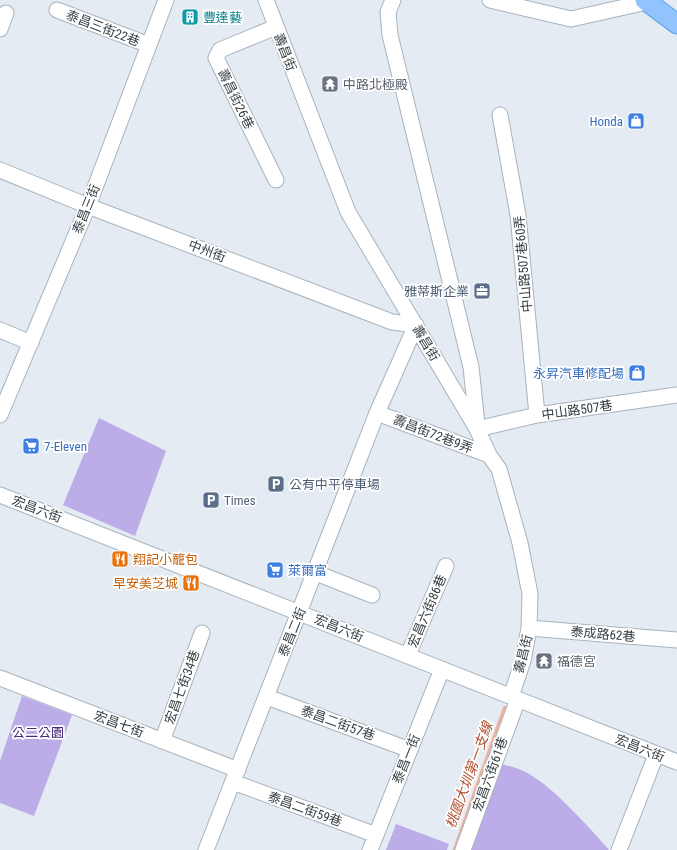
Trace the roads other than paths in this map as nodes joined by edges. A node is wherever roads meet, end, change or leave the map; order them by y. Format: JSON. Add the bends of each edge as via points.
{"nodes":[{"id":1,"x":166,"y":0,"type":"edge"},
{"id":2,"x":266,"y":0,"type":"edge"},
{"id":3,"x":393,"y":0,"type":"edge"},
{"id":4,"x":490,"y":0,"type":"edge"},
{"id":5,"x":646,"y":1,"type":"edge"},
{"id":6,"x":57,"y":10,"type":"dead end"},
{"id":7,"x":6,"y":13,"type":"dead end"},
{"id":8,"x":677,"y":24,"type":"edge"},
{"id":9,"x":276,"y":27,"type":"junction"},
{"id":10,"x":0,"y":28,"type":"edge"},
{"id":11,"x":149,"y":45,"type":"junction"},
{"id":12,"x":500,"y":114,"type":"dead end"},
{"id":13,"x":0,"y":170,"type":"edge"},
{"id":14,"x":276,"y":180,"type":"dead end"},
{"id":15,"x":88,"y":206,"type":"junction"},
{"id":16,"x":416,"y":325,"type":"junction"},
{"id":17,"x":0,"y":330,"type":"edge"},
{"id":18,"x":30,"y":343,"type":"junction"},
{"id":19,"x":677,"y":395,"type":"edge"},
{"id":20,"x":377,"y":413,"type":"junction"},
{"id":21,"x":0,"y":415,"type":"edge"},
{"id":22,"x":536,"y":415,"type":"junction"},
{"id":23,"x":477,"y":429,"type":"junction"},
{"id":24,"x":489,"y":455,"type":"junction"},
{"id":25,"x":0,"y":495,"type":"edge"},
{"id":26,"x":446,"y":566,"type":"dead end"},
{"id":27,"x":316,"y":573,"type":"junction"},
{"id":28,"x":372,"y":595,"type":"dead end"},
{"id":29,"x":300,"y":612,"type":"junction"},
{"id":30,"x":529,"y":628,"type":"junction"},
{"id":31,"x":202,"y":633,"type":"dead end"},
{"id":32,"x":677,"y":640,"type":"edge"},
{"id":33,"x":408,"y":655,"type":"junction"},
{"id":34,"x":442,"y":668,"type":"junction"},
{"id":35,"x":0,"y":678,"type":"edge"},
{"id":36,"x":510,"y":696,"type":"junction"},
{"id":37,"x":266,"y":697,"type":"junction"},
{"id":38,"x":162,"y":740,"type":"junction"},
{"id":39,"x":410,"y":750,"type":"junction"},
{"id":40,"x":656,"y":755,"type":"junction"},
{"id":41,"x":677,"y":762,"type":"edge"},
{"id":42,"x":235,"y":776,"type":"junction"},
{"id":43,"x":376,"y":835,"type":"junction"},
{"id":44,"x":211,"y":848,"type":"edge"},
{"id":45,"x":370,"y":850,"type":"edge"},
{"id":46,"x":463,"y":850,"type":"edge"},
{"id":47,"x":619,"y":850,"type":"edge"}],
"edges":[{"from":1,"to":11,"type":"street","name":"泰昌三街"},
{"from":2,"to":9,"type":"street","name":"壽昌街"},
{"from":3,"to":23,"type":"street","via":[[388,12],[390,35],[471,367]]},
{"from":4,"to":5,"type":"street","via":[[571,19]]},
{"from":5,"to":8,"type":"main road"},
{"from":6,"to":11,"type":"street","name":"泰昌三街22巷"},
{"from":7,"to":10,"type":"street"},
{"from":9,"to":14,"type":"street","name":"壽昌街26巷","via":[[220,50],[216,58]]},
{"from":9,"to":16,"type":"street","name":"壽昌街","via":[[348,212]]},
{"from":11,"to":15,"type":"street","name":"泰昌三街"},
{"from":12,"to":22,"type":"street","name":"中山路507巷60弄","via":[[518,216]]},
{"from":13,"to":15,"type":"street","name":"中州街"},
{"from":15,"to":16,"type":"street","name":"中州街","via":[[392,322]]},
{"from":15,"to":18,"type":"street","name":"泰昌三街"},
{"from":16,"to":20,"type":"street","name":"泰昌二街"},
{"from":16,"to":23,"type":"street","name":"壽昌街"},
{"from":17,"to":18,"type":"street"},
{"from":18,"to":21,"type":"street","name":"泰昌三街"},
{"from":19,"to":22,"type":"street","name":"中山路507巷"},
{"from":20,"to":24,"type":"street","name":"壽昌街72巷9弄"},
{"from":20,"to":27,"type":"street","name":"泰昌二街"},
{"from":22,"to":23,"type":"street","name":"中山路507巷"},
{"from":23,"to":24,"type":"street","name":"壽昌街"},
{"from":24,"to":30,"type":"street","name":"壽昌街","via":[[499,469],[520,542],[530,594]]},
{"from":25,"to":29,"type":"street","name":"宏昌六街"},
{"from":26,"to":33,"type":"street","name":"宏昌六街86巷"},
{"from":27,"to":28,"type":"street"},
{"from":27,"to":29,"type":"street","name":"泰昌二街"},
{"from":29,"to":33,"type":"street","name":"宏昌六街"},
{"from":29,"to":37,"type":"street","name":"泰昌二街"},
{"from":30,"to":32,"type":"street","name":"泰成路62巷"},
{"from":30,"to":36,"type":"street","name":"壽昌街","via":[[523,661]]},
{"from":31,"to":38,"type":"street","name":"宏昌七街34巷"},
{"from":33,"to":34,"type":"street","name":"宏昌六街"},
{"from":34,"to":36,"type":"street","name":"宏昌六街"},
{"from":34,"to":39,"type":"street","name":"泰昌一街"},
{"from":35,"to":38,"type":"street","name":"宏昌七街"},
{"from":36,"to":40,"type":"street","name":"宏昌六街"},
{"from":36,"to":46,"type":"street","name":"宏昌六街61巷"},
{"from":37,"to":39,"type":"street","name":"泰昌二街57巷"},
{"from":37,"to":42,"type":"street","name":"泰昌二街"},
{"from":38,"to":42,"type":"street","name":"宏昌七街"},
{"from":39,"to":43,"type":"street","name":"泰昌一街"},
{"from":40,"to":41,"type":"street","name":"宏昌六街"},
{"from":40,"to":47,"type":"street"},
{"from":42,"to":43,"type":"street","name":"泰昌二街59巷"},
{"from":42,"to":44,"type":"street","name":"泰昌二街"},
{"from":43,"to":45,"type":"street","name":"泰昌一街"}]}
